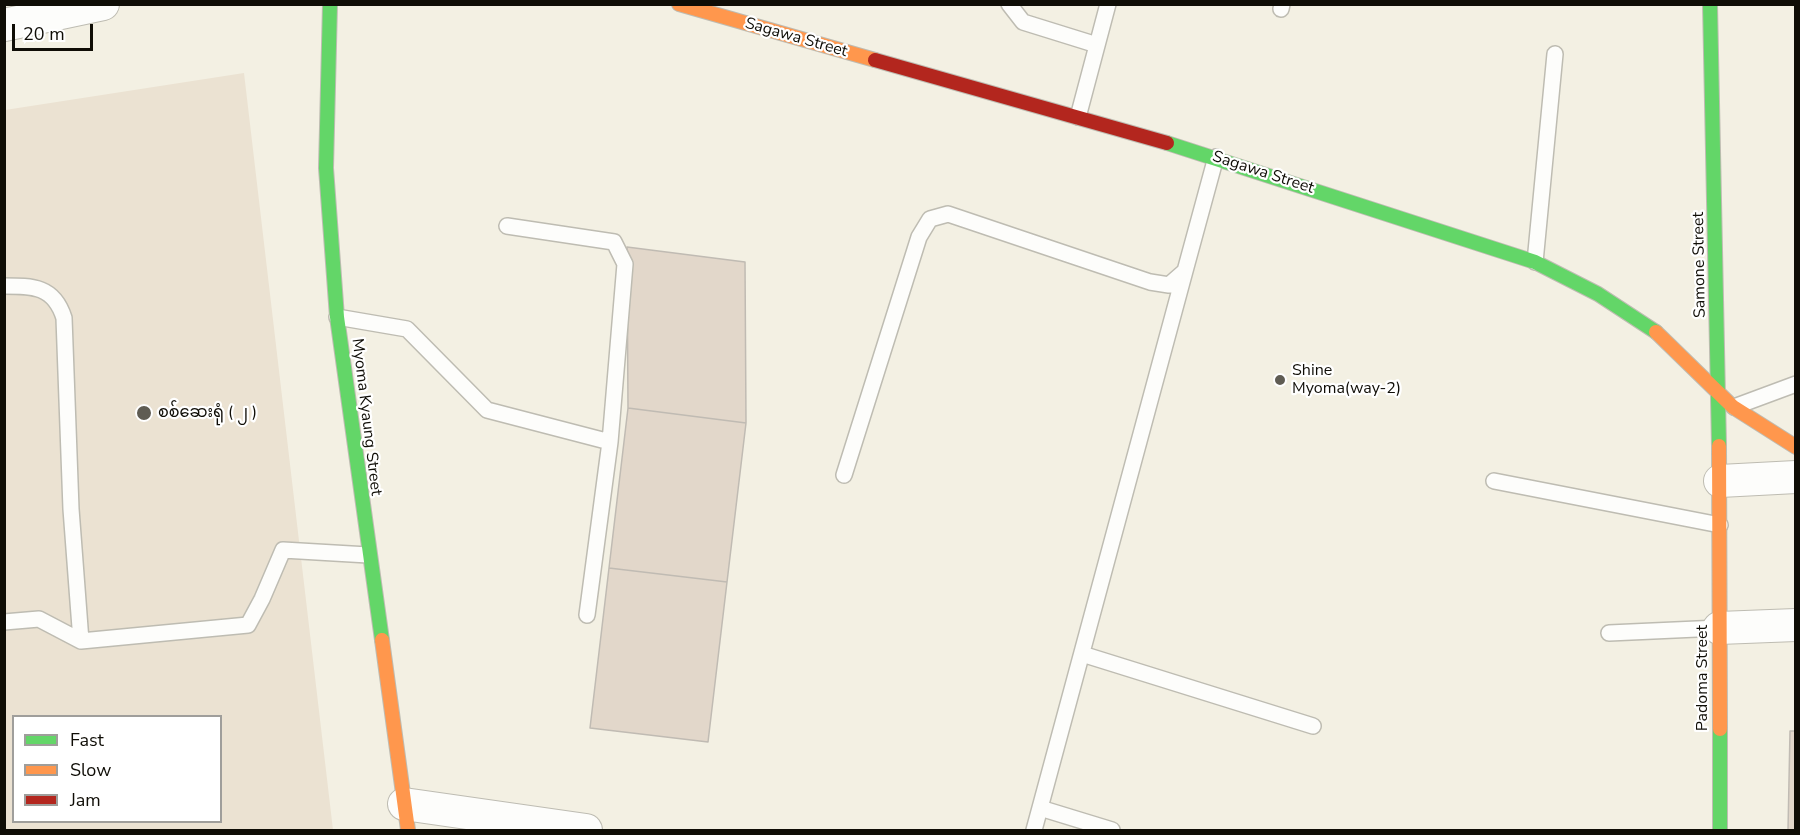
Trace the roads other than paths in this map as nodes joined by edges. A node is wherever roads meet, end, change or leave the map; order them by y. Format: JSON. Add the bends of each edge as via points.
{"nodes":[{"id":1,"x":103,"y":4,"type":"edge"},
{"id":2,"x":330,"y":4,"type":"edge"},
{"id":3,"x":679,"y":4,"type":"edge"},
{"id":4,"x":1009,"y":4,"type":"edge"},
{"id":5,"x":1108,"y":4,"type":"edge"},
{"id":6,"x":1710,"y":4,"type":"edge"},
{"id":7,"x":4,"y":25,"type":"edge"},
{"id":8,"x":1097,"y":45,"type":"junction"},
{"id":9,"x":1555,"y":54,"type":"dead end"},
{"id":10,"x":1078,"y":117,"type":"junction"},
{"id":11,"x":1216,"y":157,"type":"junction"},
{"id":12,"x":507,"y":226,"type":"dead end"},
{"id":13,"x":1535,"y":262,"type":"junction"},
{"id":14,"x":1185,"y":271,"type":"junction"},
{"id":15,"x":4,"y":286,"type":"edge"},
{"id":16,"x":337,"y":316,"type":"junction"},
{"id":17,"x":1796,"y":384,"type":"edge"},
{"id":18,"x":1719,"y":395,"type":"junction"},
{"id":19,"x":1733,"y":407,"type":"junction"},
{"id":20,"x":610,"y":442,"type":"junction"},
{"id":21,"x":1796,"y":447,"type":"edge"},
{"id":22,"x":844,"y":475,"type":"dead end"},
{"id":23,"x":1796,"y":477,"type":"edge"},
{"id":24,"x":1494,"y":481,"type":"dead end"},
{"id":25,"x":1720,"y":481,"type":"junction"},
{"id":26,"x":1720,"y":525,"type":"junction"},
{"id":27,"x":368,"y":555,"type":"junction"},
{"id":28,"x":587,"y":615,"type":"dead end"},
{"id":29,"x":4,"y":622,"type":"edge"},
{"id":30,"x":1796,"y":625,"type":"edge"},
{"id":31,"x":1719,"y":628,"type":"junction"},
{"id":32,"x":1609,"y":633,"type":"dead end"},
{"id":33,"x":81,"y":641,"type":"junction"},
{"id":34,"x":1082,"y":654,"type":"junction"},
{"id":35,"x":1313,"y":726,"type":"dead end"},
{"id":36,"x":1040,"y":808,"type":"junction"},
{"id":37,"x":406,"y":817,"type":"edge"},
{"id":38,"x":586,"y":831,"type":"edge"},
{"id":39,"x":1034,"y":831,"type":"edge"},
{"id":40,"x":1112,"y":831,"type":"edge"},
{"id":41,"x":1720,"y":831,"type":"edge"}],
"edges":[{"from":1,"to":7,"type":"street"},
{"from":2,"to":16,"type":"street","name":"Myoma Kyaung Street","via":[[326,168]]},
{"from":3,"to":10,"type":"street","name":"Sagawa Street"},
{"from":4,"to":8,"type":"lane","via":[[1023,22]]},
{"from":5,"to":8,"type":"lane"},
{"from":6,"to":18,"type":"street","name":"Samone Street"},
{"from":8,"to":10,"type":"lane"},
{"from":9,"to":13,"type":"lane"},
{"from":10,"to":11,"type":"street","name":"Sagawa Street"},
{"from":11,"to":13,"type":"street","name":"Sagawa Street"},
{"from":11,"to":14,"type":"lane"},
{"from":12,"to":20,"type":"lane","via":[[615,242],[622,255],[625,264]]},
{"from":13,"to":18,"type":"street","name":"Sagawa Street","via":[[1598,294],[1652,329]]},
{"from":14,"to":22,"type":"lane","via":[[1169,285],[1150,282],[948,214],[930,219],[919,237]]},
{"from":14,"to":34,"type":"lane"},
{"from":15,"to":33,"type":"lane","via":[[35,286],[60,305],[64,318],[71,509]]},
{"from":16,"to":20,"type":"lane","via":[[407,329],[487,410]]},
{"from":16,"to":27,"type":"street","name":"Myoma Kyaung Street"},
{"from":17,"to":19,"type":"lane"},
{"from":18,"to":19,"type":"street","name":"Sagawa Street"},
{"from":18,"to":25,"type":"street","name":"Samone Street"},
{"from":19,"to":21,"type":"street","name":"Sagawa Street"},
{"from":20,"to":28,"type":"lane"},
{"from":23,"to":25,"type":"street"},
{"from":24,"to":26,"type":"lane"},
{"from":25,"to":26,"type":"street","name":"Samone Street"},
{"from":26,"to":31,"type":"street","name":"Padoma Street"},
{"from":27,"to":33,"type":"lane","via":[[283,550],[248,625]]},
{"from":27,"to":37,"type":"street","name":"Myoma Kyaung Street"},
{"from":29,"to":33,"type":"lane","via":[[39,618]]},
{"from":30,"to":31,"type":"street"},
{"from":31,"to":32,"type":"lane"},
{"from":31,"to":41,"type":"street","name":"Padoma Street"},
{"from":34,"to":35,"type":"lane"},
{"from":34,"to":36,"type":"lane"},
{"from":36,"to":39,"type":"lane"},
{"from":36,"to":40,"type":"lane"},
{"from":37,"to":38,"type":"street"}]}
